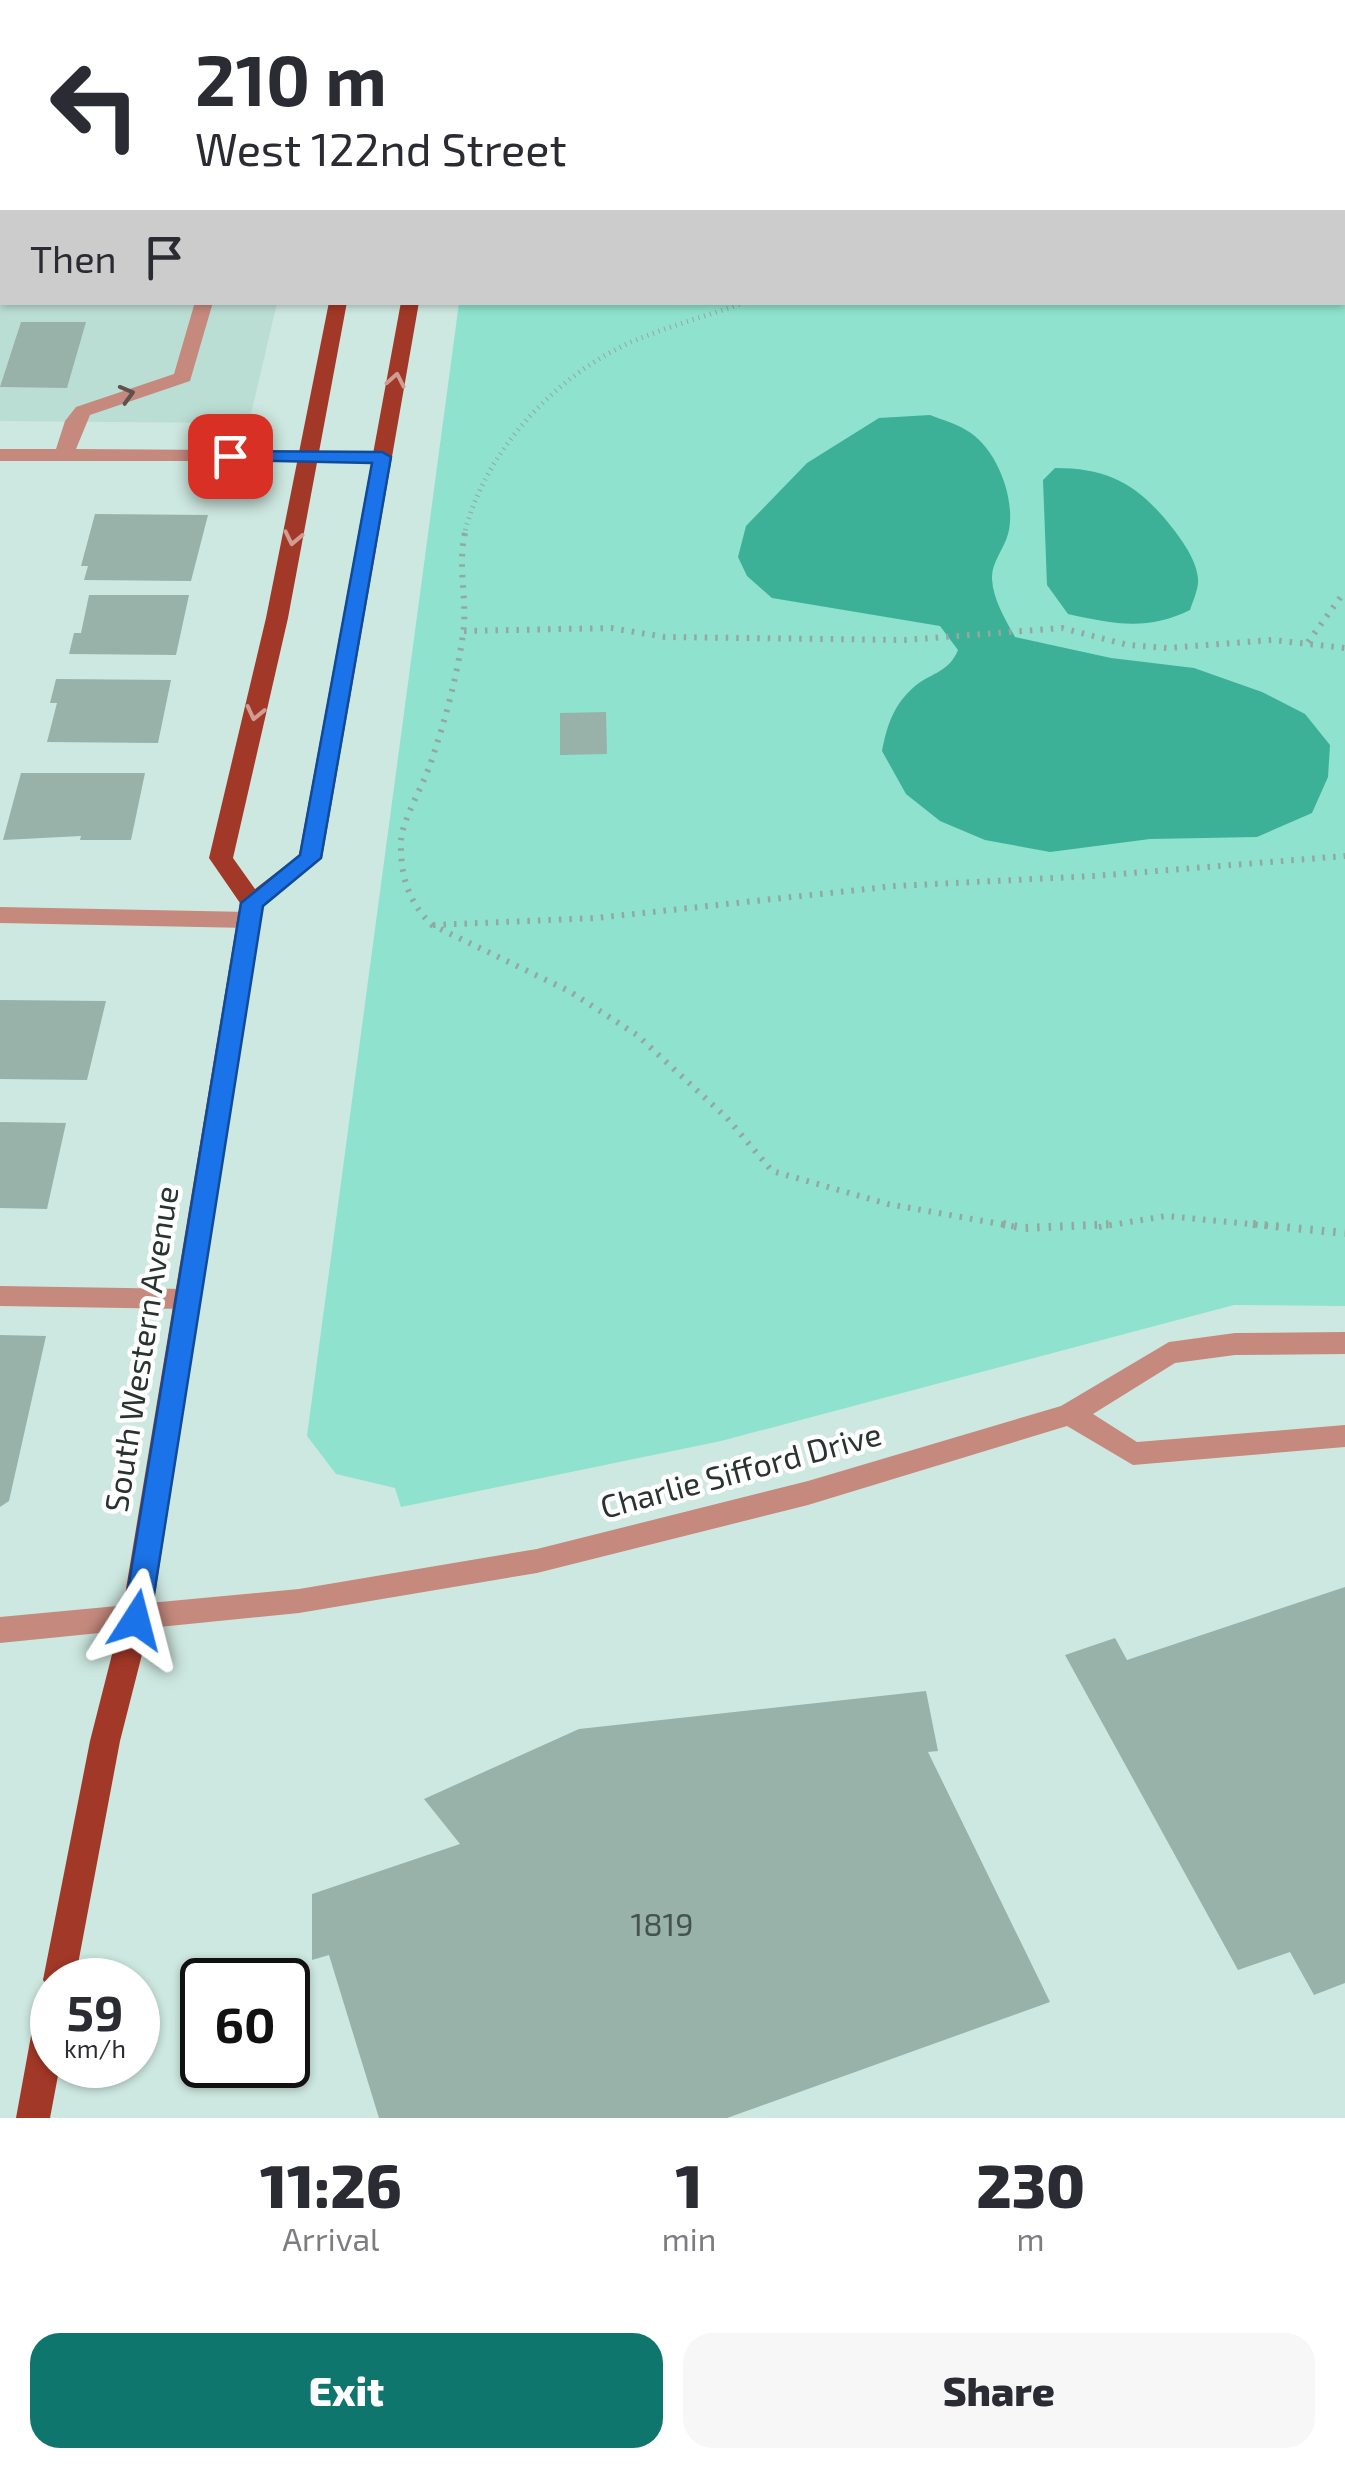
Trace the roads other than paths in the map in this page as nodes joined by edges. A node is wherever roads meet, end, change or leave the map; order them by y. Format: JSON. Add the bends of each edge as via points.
{"nodes":[{"id":1,"x":203,"y":305,"type":"edge"},
{"id":2,"x":337,"y":305,"type":"edge"},
{"id":3,"x":409,"y":305,"type":"edge"},
{"id":4,"x":0,"y":456,"type":"edge"},
{"id":5,"x":64,"y":456,"type":"junction"},
{"id":6,"x":310,"y":457,"type":"junction"},
{"id":7,"x":382,"y":457,"type":"junction"},
{"id":8,"x":251,"y":912,"type":"junction"},
{"id":9,"x":0,"y":916,"type":"edge"},
{"id":10,"x":0,"y":1296,"type":"edge"},
{"id":11,"x":188,"y":1298,"type":"junction"},
{"id":12,"x":1345,"y":1343,"type":"edge"},
{"id":13,"x":1070,"y":1414,"type":"junction"},
{"id":14,"x":1345,"y":1436,"type":"edge"},
{"id":15,"x":136,"y":1620,"type":"junction"},
{"id":16,"x":0,"y":1630,"type":"edge"},
{"id":17,"x":63,"y":1958,"type":"edge"},
{"id":18,"x":38,"y":2088,"type":"edge"},
{"id":19,"x":33,"y":2118,"type":"edge"}],
"edges":[{"from":5,"to":1,"type":"street","one_way":true,"via":[[82,411],[183,377]]},
{"from":2,"to":6,"type":"main road"},
{"from":7,"to":3,"type":"main road","one_way":true},
{"from":4,"to":5,"type":"street"},
{"from":5,"to":6,"type":"street"},
{"from":6,"to":7,"type":"street"},
{"from":6,"to":8,"type":"main road","one_way":true,"via":[[222,858]]},
{"from":7,"to":8,"type":"main road","via":[[310,858]]},
{"from":8,"to":9,"type":"street"},
{"from":8,"to":11,"type":"main road","name":"South Western Avenue"},
{"from":10,"to":11,"type":"street"},
{"from":11,"to":15,"type":"main road","name":"South Western Avenue"},
{"from":12,"to":13,"type":"street","name":"Charlie Sifford Drive","via":[[1235,1344],[1169,1353]]},
{"from":13,"to":14,"type":"street","via":[[1133,1454]]},
{"from":13,"to":15,"type":"street","name":"Charlie Sifford Drive","via":[[808,1493],[536,1561]]},
{"from":15,"to":16,"type":"street","name":"Charlie Sifford Drive"},
{"from":15,"to":17,"type":"main road","name":"South Western Avenue"},
{"from":18,"to":19,"type":"main road"}]}
